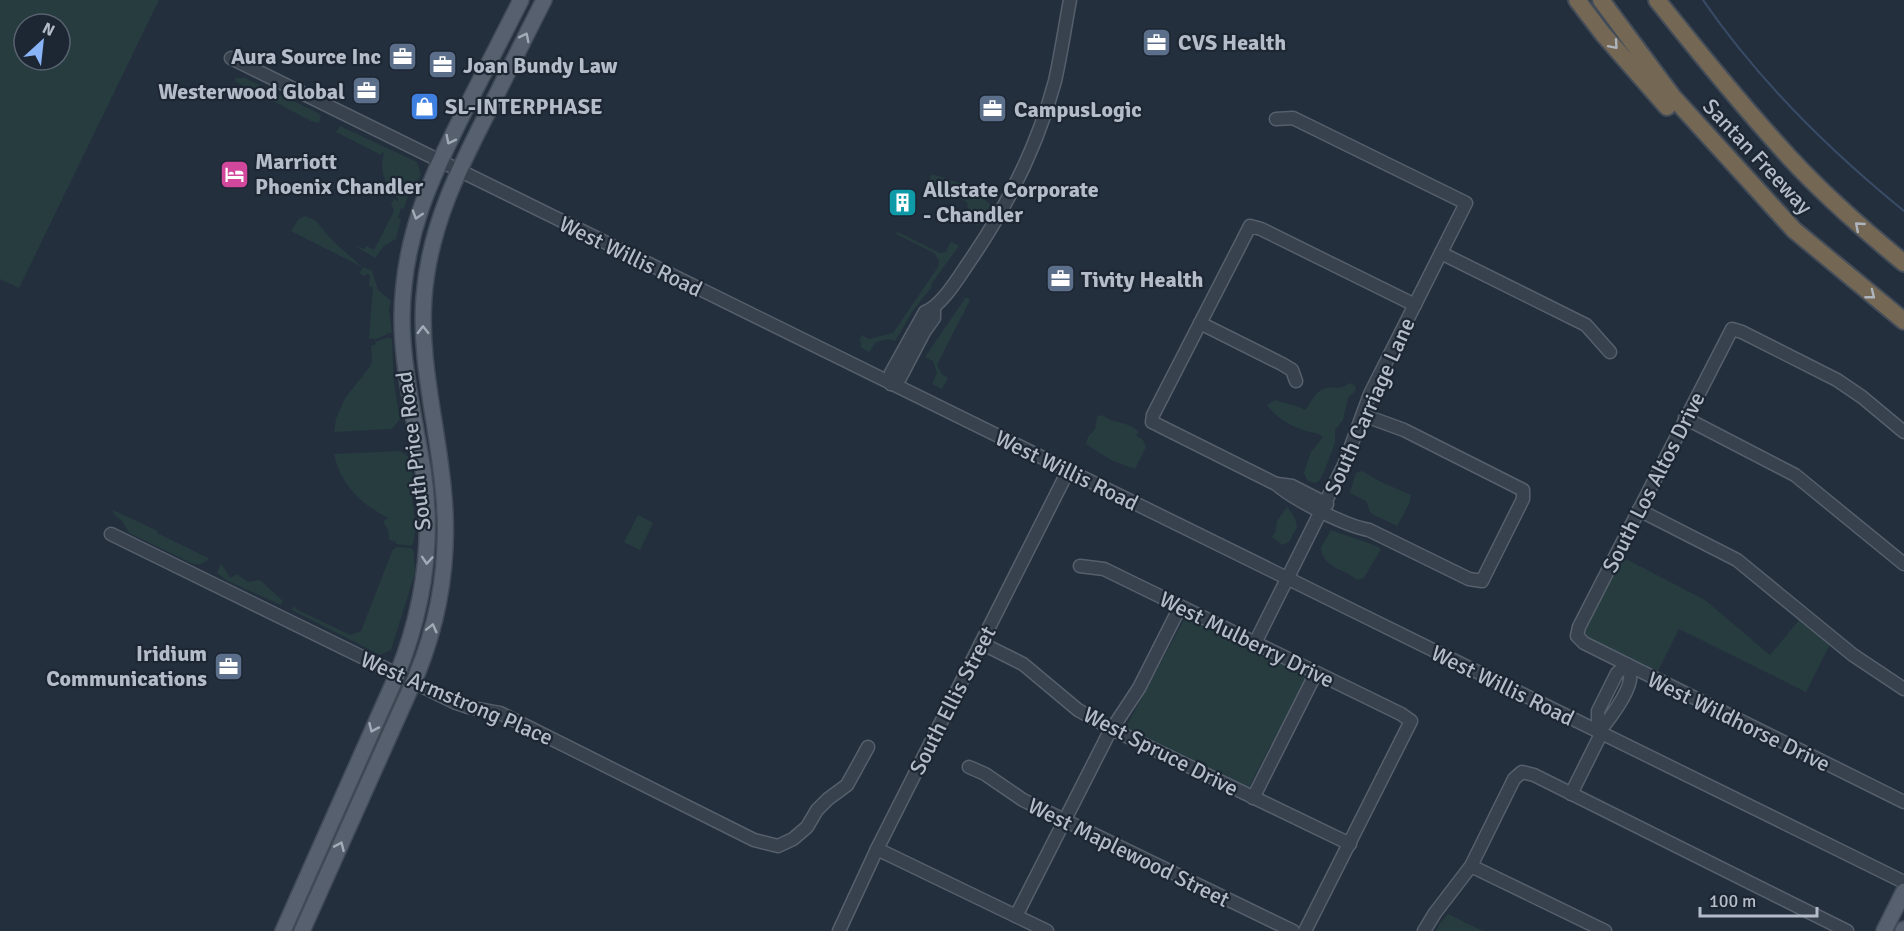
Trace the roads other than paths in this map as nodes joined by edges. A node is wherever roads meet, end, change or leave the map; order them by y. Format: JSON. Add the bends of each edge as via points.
{"nodes":[{"id":1,"x":520,"y":0,"type":"edge"},
{"id":2,"x":1070,"y":0,"type":"edge"},
{"id":3,"x":1577,"y":0,"type":"edge"},
{"id":4,"x":1600,"y":0,"type":"edge"},
{"id":5,"x":1657,"y":0,"type":"edge"},
{"id":6,"x":1668,"y":0,"type":"edge"},
{"id":7,"x":540,"y":4,"type":"edge"},
{"id":8,"x":231,"y":58,"type":"dead end"},
{"id":9,"x":1721,"y":80,"type":"junction"},
{"id":10,"x":1276,"y":119,"type":"dead end"},
{"id":11,"x":439,"y":161,"type":"junction"},
{"id":12,"x":458,"y":170,"type":"junction"},
{"id":13,"x":1794,"y":230,"type":"junction"},
{"id":14,"x":1441,"y":253,"type":"junction"},
{"id":15,"x":1904,"y":263,"type":"edge"},
{"id":16,"x":1415,"y":305,"type":"junction"},
{"id":17,"x":1904,"y":321,"type":"edge"},
{"id":18,"x":1200,"y":323,"type":"junction"},
{"id":19,"x":405,"y":351,"type":"junction"},
{"id":20,"x":1610,"y":352,"type":"dead end"},
{"id":21,"x":1296,"y":381,"type":"dead end"},
{"id":22,"x":891,"y":384,"type":"junction"},
{"id":23,"x":1362,"y":415,"type":"junction"},
{"id":24,"x":1685,"y":418,"type":"junction"},
{"id":25,"x":436,"y":432,"type":"junction"},
{"id":26,"x":1904,"y":432,"type":"edge"},
{"id":27,"x":417,"y":439,"type":"junction"},
{"id":28,"x":1068,"y":471,"type":"junction"},
{"id":29,"x":1323,"y":506,"type":"junction"},
{"id":30,"x":1639,"y":510,"type":"junction"},
{"id":31,"x":445,"y":515,"type":"junction"},
{"id":32,"x":111,"y":534,"type":"dead end"},
{"id":33,"x":1904,"y":564,"type":"edge"},
{"id":34,"x":1080,"y":566,"type":"dead end"},
{"id":35,"x":1287,"y":577,"type":"junction"},
{"id":36,"x":1180,"y":607,"type":"junction"},
{"id":37,"x":1577,"y":636,"type":"joint"},
{"id":38,"x":981,"y":643,"type":"junction"},
{"id":39,"x":1255,"y":643,"type":"junction"},
{"id":40,"x":1628,"y":665,"type":"junction"},
{"id":41,"x":1316,"y":674,"type":"junction"},
{"id":42,"x":397,"y":675,"type":"junction"},
{"id":43,"x":412,"y":683,"type":"junction"},
{"id":44,"x":1904,"y":689,"type":"edge"},
{"id":45,"x":1112,"y":729,"type":"junction"},
{"id":46,"x":1600,"y":733,"type":"junction"},
{"id":47,"x":868,"y":747,"type":"dead end"},
{"id":48,"x":969,"y":767,"type":"dead end"},
{"id":49,"x":1571,"y":794,"type":"junction"},
{"id":50,"x":1253,"y":798,"type":"junction"},
{"id":51,"x":1904,"y":802,"type":"edge"},
{"id":52,"x":1064,"y":820,"type":"junction"},
{"id":53,"x":1350,"y":844,"type":"junction"},
{"id":54,"x":877,"y":849,"type":"junction"},
{"id":55,"x":1471,"y":866,"type":"junction"},
{"id":56,"x":1904,"y":882,"type":"edge"},
{"id":57,"x":1904,"y":891,"type":"edge"},
{"id":58,"x":1016,"y":916,"type":"junction"},
{"id":59,"x":283,"y":931,"type":"edge"},
{"id":60,"x":302,"y":931,"type":"edge"},
{"id":61,"x":839,"y":931,"type":"edge"},
{"id":62,"x":1047,"y":931,"type":"edge"},
{"id":63,"x":1293,"y":931,"type":"edge"},
{"id":64,"x":1305,"y":931,"type":"edge"},
{"id":65,"x":1424,"y":931,"type":"edge"},
{"id":66,"x":1605,"y":931,"type":"edge"},
{"id":67,"x":1847,"y":931,"type":"edge"},
{"id":68,"x":1884,"y":931,"type":"edge"}],
"edges":[{"from":1,"to":11,"type":"main road","name":"South Price Road","one_way":true},
{"from":2,"to":22,"type":"street","via":[[1055,81],[1011,195],[979,248],[934,309],[934,318],[900,378]]},
{"from":3,"to":13,"type":"highway","one_way":true,"via":[[1675,116]]},
{"from":4,"to":13,"type":"highway","name":"Santan Freeway","via":[[1673,97]]},
{"from":5,"to":9,"type":"highway","name":"Santan Freeway"},
{"from":6,"to":9,"type":"highway"},
{"from":12,"to":7,"type":"main road","name":"South Price Road","one_way":true},
{"from":8,"to":11,"type":"street","name":"West Willis Road"},
{"from":15,"to":9,"type":"highway","name":"Santan Freeway","one_way":true,"via":[[1790,159]]},
{"from":10,"to":14,"type":"street","name":"South Carriage Lane","via":[[1293,118],[1466,203]]},
{"from":11,"to":12,"type":"street","name":"West Willis Road"},
{"from":11,"to":19,"type":"main road","name":"South Price Road","one_way":true,"via":[[421,204],[406,260],[402,317]]},
{"from":12,"to":22,"type":"street","name":"West Willis Road"},
{"from":25,"to":12,"type":"main road","name":"South Price Road","one_way":true,"via":[[424,356],[424,296],[432,240]]},
{"from":13,"to":17,"type":"highway","name":"Santan Freeway","one_way":true},
{"from":14,"to":16,"type":"street","name":"South Carriage Lane"},
{"from":14,"to":20,"type":"street","via":[[1586,325]]},
{"from":16,"to":18,"type":"street","via":[[1250,226]]},
{"from":16,"to":23,"type":"street","name":"South Carriage Lane"},
{"from":18,"to":21,"type":"street","via":[[1292,370]]},
{"from":18,"to":29,"type":"street","via":[[1152,422],[1276,484],[1292,486]]},
{"from":19,"to":25,"type":"main road","via":[[425,426]]},
{"from":19,"to":27,"type":"main road","name":"South Price Road"},
{"from":22,"to":28,"type":"street","name":"West Willis Road"},
{"from":23,"to":29,"type":"street","name":"South Carriage Lane","via":[[1344,465]]},
{"from":23,"to":29,"type":"street","via":[[1404,430],[1523,490],[1523,499],[1482,581],[1469,579],[1369,530],[1359,520]]},
{"from":24,"to":26,"type":"street","name":"South Los Altos Drive","via":[[1732,329],[1837,380]]},
{"from":24,"to":30,"type":"street","name":"South Los Altos Drive"},
{"from":24,"to":33,"type":"street","via":[[1795,474]]},
{"from":25,"to":31,"type":"main road","name":"South Price Road"},
{"from":27,"to":31,"type":"main road","via":[[427,444]]},
{"from":27,"to":42,"type":"main road","name":"South Price Road","one_way":true,"via":[[427,504],[426,571],[413,630]]},
{"from":28,"to":35,"type":"street","name":"West Willis Road"},
{"from":28,"to":38,"type":"street","name":"South Ellis Street"},
{"from":29,"to":35,"type":"street","name":"South Carriage Lane"},
{"from":30,"to":37,"type":"street","name":"South Los Altos Drive"},
{"from":30,"to":44,"type":"street","via":[[1737,560],[1853,655]]},
{"from":43,"to":31,"type":"main road","name":"South Price Road","one_way":true,"via":[[438,607],[446,543]]},
{"from":32,"to":42,"type":"street","name":"West Armstrong Place"},
{"from":34,"to":36,"type":"street","name":"West Mulberry Drive","via":[[1104,569]]},
{"from":35,"to":39,"type":"street","name":"South Carriage Lane"},
{"from":35,"to":46,"type":"street","name":"West Willis Road"},
{"from":36,"to":39,"type":"street","name":"West Mulberry Drive"},
{"from":36,"to":45,"type":"street","via":[[1139,688]]},
{"from":37,"to":40,"type":"street","name":"West Wildhorse Drive"},
{"from":38,"to":45,"type":"street","name":"West Spruce Drive","via":[[1023,664],[1078,710]]},
{"from":38,"to":54,"type":"street","name":"South Ellis Street"},
{"from":39,"to":41,"type":"street","name":"West Mulberry Drive"},
{"from":40,"to":46,"type":"street","via":[[1617,673],[1598,711]]},
{"from":40,"to":51,"type":"street","name":"West Wildhorse Drive"},
{"from":41,"to":50,"type":"street"},
{"from":41,"to":53,"type":"street","name":"West Mulberry Drive","via":[[1411,721]]},
{"from":42,"to":43,"type":"street","name":"West Armstrong Place"},
{"from":42,"to":59,"type":"main road","name":"South Price Road","one_way":true},
{"from":43,"to":47,"type":"street","name":"West Armstrong Place","via":[[468,707],[500,712],[754,840],[778,846],[807,827],[828,799],[847,785]]},
{"from":60,"to":43,"type":"main road","name":"South Price Road","one_way":true},
{"from":45,"to":50,"type":"street","name":"West Spruce Drive"},
{"from":45,"to":52,"type":"street"},
{"from":46,"to":49,"type":"street"},
{"from":46,"to":56,"type":"street","name":"West Willis Road"},
{"from":48,"to":52,"type":"street","name":"West Maplewood Street"},
{"from":49,"to":55,"type":"street","via":[[1522,772],[1514,779]]},
{"from":49,"to":67,"type":"street"},
{"from":50,"to":53,"type":"street","name":"West Spruce Drive"},
{"from":52,"to":58,"type":"street"},
{"from":52,"to":63,"type":"street","name":"West Maplewood Street"},
{"from":53,"to":64,"type":"street"},
{"from":54,"to":58,"type":"street"},
{"from":54,"to":61,"type":"street","name":"South Ellis Street"},
{"from":55,"to":65,"type":"street"},
{"from":55,"to":66,"type":"street"},
{"from":57,"to":68,"type":"main road"},
{"from":58,"to":62,"type":"street"}]}
